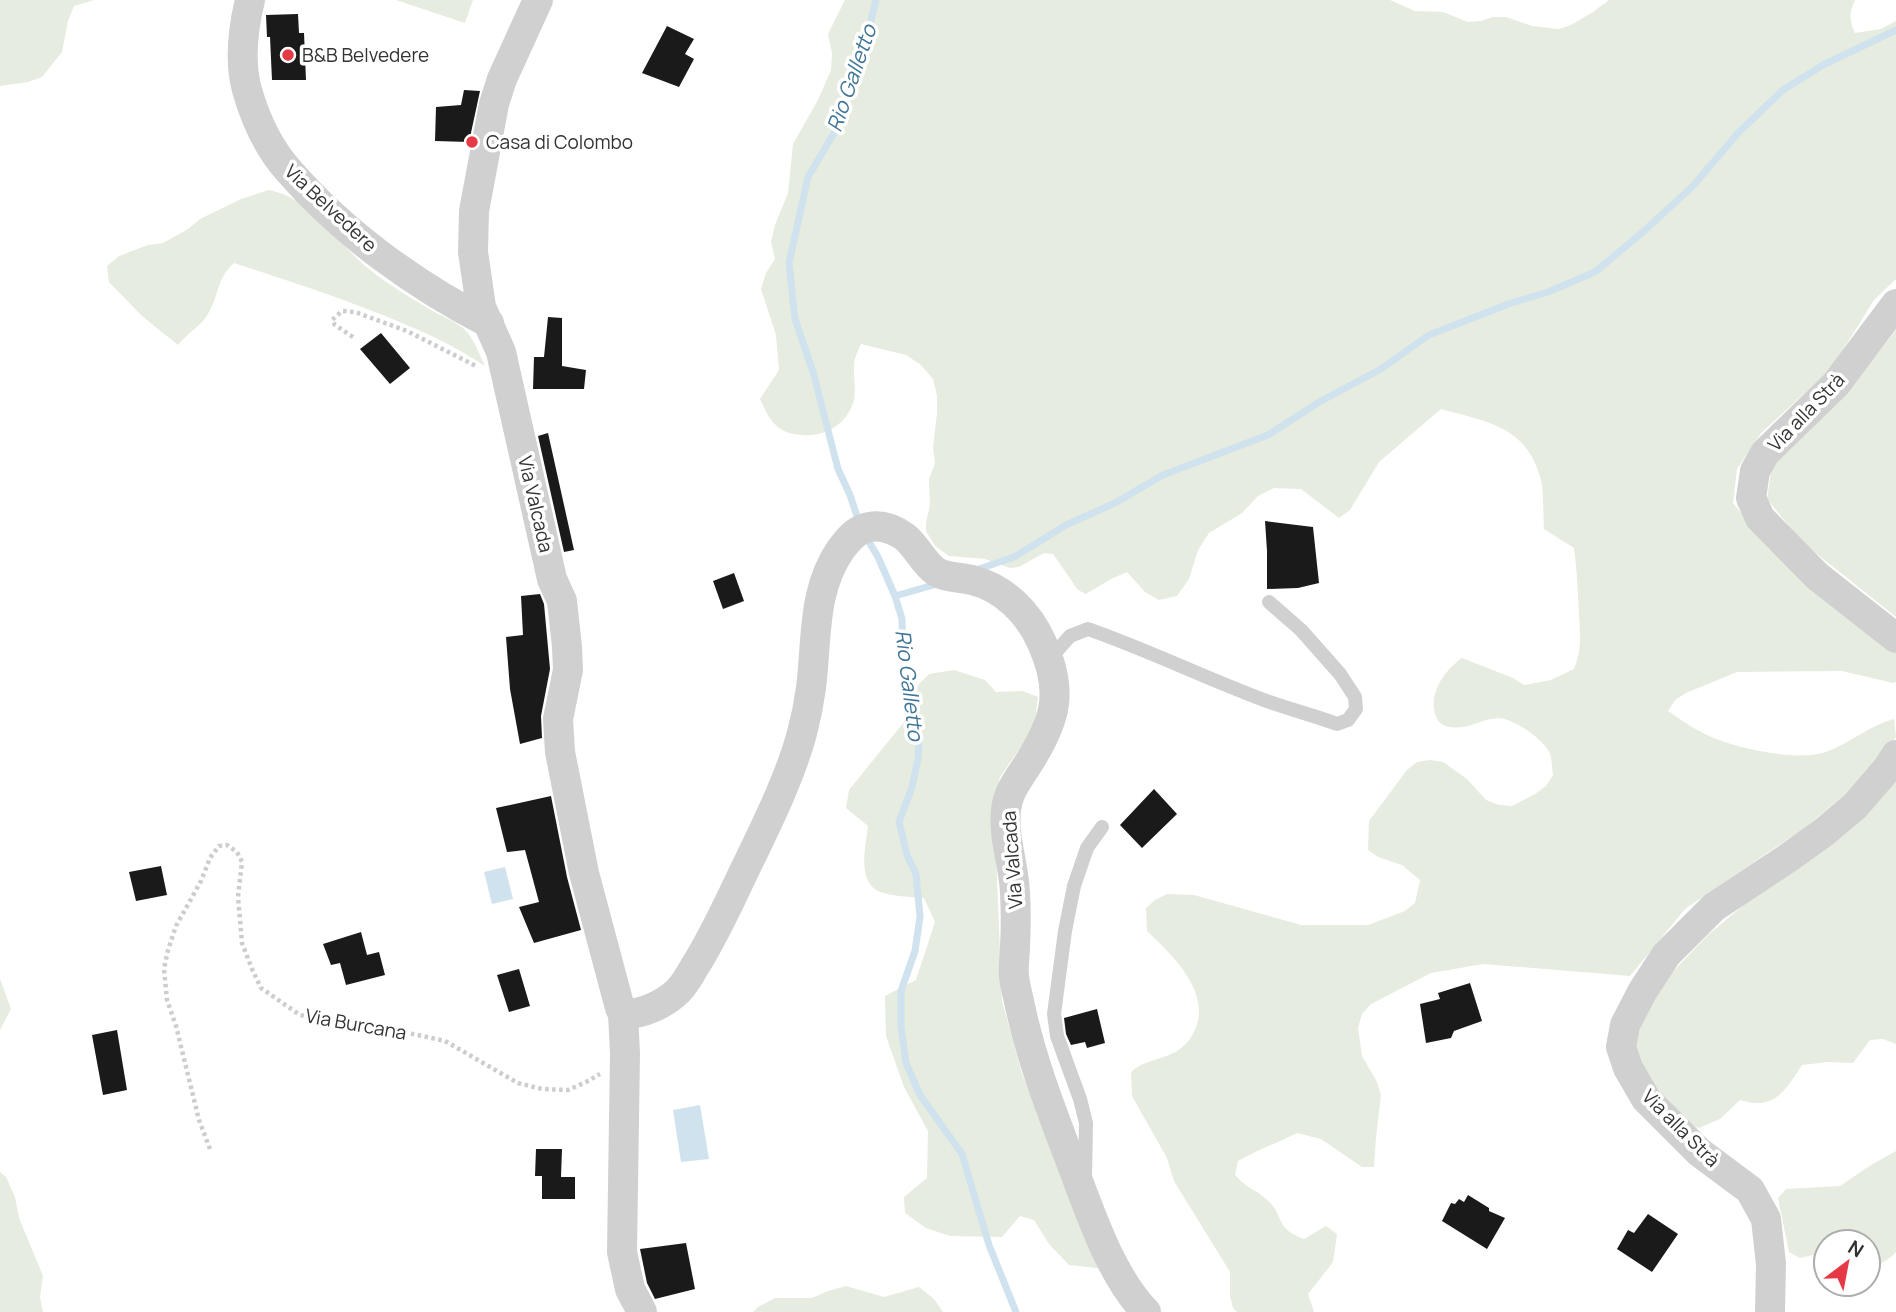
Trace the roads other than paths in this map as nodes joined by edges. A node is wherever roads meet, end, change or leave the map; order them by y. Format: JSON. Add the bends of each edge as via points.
{"nodes":[{"id":1,"x":250,"y":0,"type":"edge"},
{"id":2,"x":538,"y":0,"type":"edge"},
{"id":3,"x":1896,"y":304,"type":"edge"},
{"id":4,"x":489,"y":323,"type":"junction"},
{"id":5,"x":1269,"y":602,"type":"dead end"},
{"id":6,"x":1896,"y":638,"type":"edge"},
{"id":7,"x":1049,"y":660,"type":"junction"},
{"id":8,"x":1896,"y":755,"type":"edge"},
{"id":9,"x":1102,"y":827,"type":"dead end"},
{"id":10,"x":623,"y":1014,"type":"junction"},
{"id":11,"x":1084,"y":1196,"type":"junction"},
{"id":12,"x":642,"y":1312,"type":"edge"},
{"id":13,"x":1146,"y":1312,"type":"edge"},
{"id":14,"x":1770,"y":1312,"type":"edge"}],
"edges":[{"from":1,"to":4,"type":"street","name":"Via Belvedere","via":[[242,52],[247,90],[264,134],[287,170],[355,234],[411,277]]},
{"from":2,"to":4,"type":"street","name":"Via Valcada","via":[[494,104],[474,211],[476,279]]},
{"from":3,"to":6,"type":"street","name":"Via alla Strà","via":[[1836,384],[1765,453],[1755,471],[1751,498],[1760,518],[1816,576]]},
{"from":4,"to":10,"type":"street","name":"Via Valcada","via":[[501,352],[552,579],[562,601],[568,670],[558,731],[574,828]]},
{"from":5,"to":7,"type":"lane","via":[[1301,630],[1355,696],[1356,709],[1349,720],[1337,724],[1265,700],[1088,629],[1070,636]]},
{"from":7,"to":10,"type":"street","name":"Via Valcada","via":[[1027,616],[993,588],[941,574],[913,544],[889,528],[873,526],[854,533],[834,559],[823,589],[803,731],[722,918],[675,995]]},
{"from":7,"to":11,"type":"street","name":"Via Valcada","via":[[1055,702],[1050,721],[1009,792],[1005,813],[1015,890],[1014,974],[1028,1040]]},
{"from":8,"to":14,"type":"street","name":"Via alla Strà","via":[[1855,806],[1824,832],[1713,907],[1666,955],[1625,1025],[1621,1047],[1646,1098],[1699,1152],[1750,1190],[1766,1219]]},
{"from":9,"to":11,"type":"lane","via":[[1087,848],[1074,886],[1054,1014],[1086,1122]]},
{"from":10,"to":12,"type":"street","name":"Via Valcada","via":[[622,1252],[629,1289]]},
{"from":11,"to":13,"type":"street","name":"Via Valcada","via":[[1125,1284]]}]}
